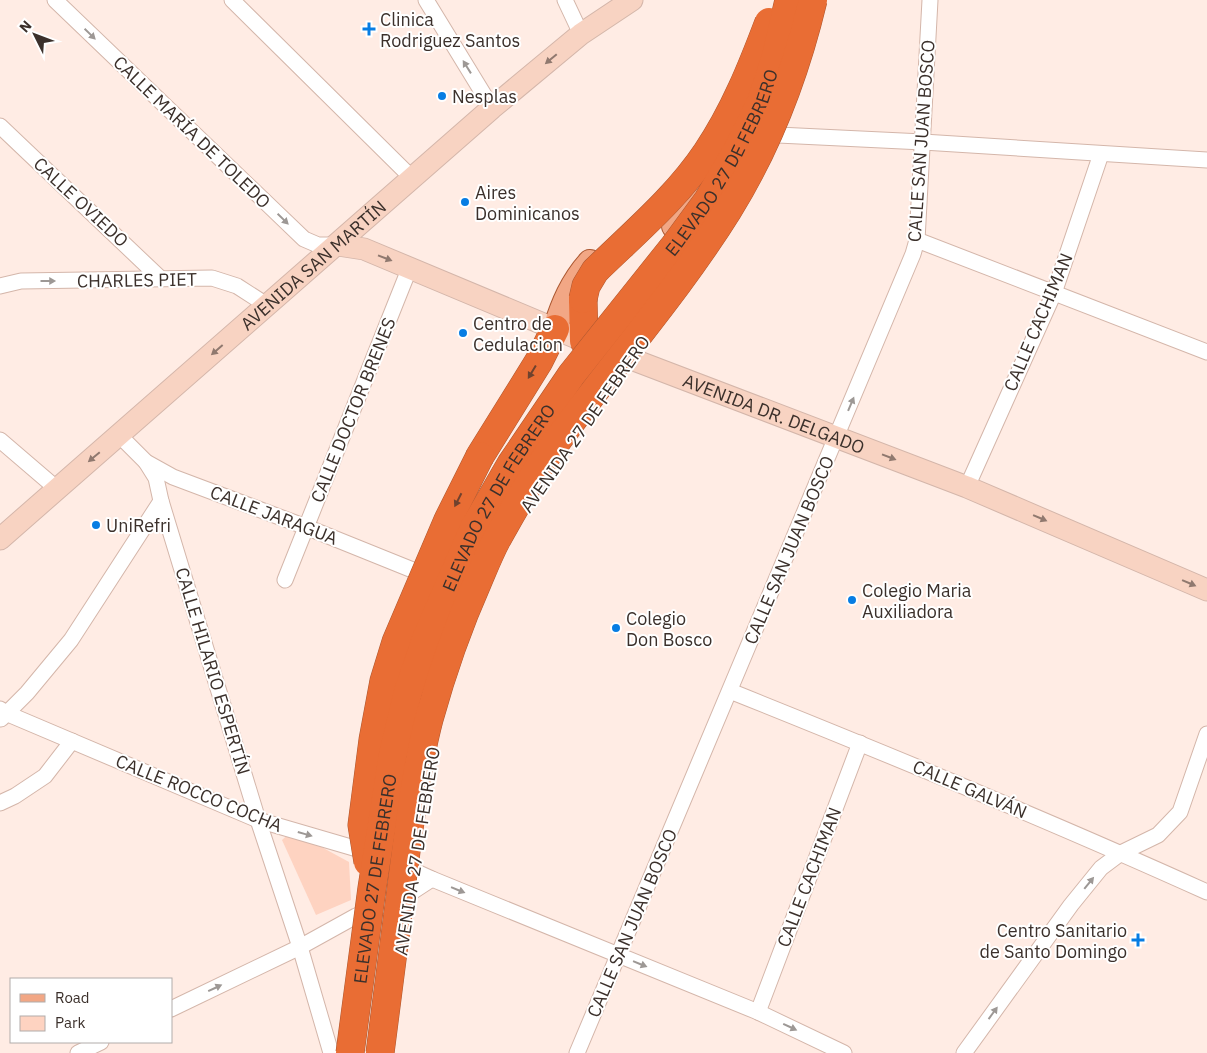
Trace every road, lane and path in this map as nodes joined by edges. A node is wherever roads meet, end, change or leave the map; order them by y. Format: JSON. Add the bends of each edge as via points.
{"nodes":[{"id":1,"x":55,"y":0,"type":"edge"},
{"id":2,"x":232,"y":0,"type":"edge"},
{"id":3,"x":426,"y":0,"type":"edge"},
{"id":4,"x":565,"y":0,"type":"edge"},
{"id":5,"x":632,"y":0,"type":"edge"},
{"id":6,"x":778,"y":0,"type":"edge"},
{"id":7,"x":789,"y":0,"type":"edge"},
{"id":8,"x":813,"y":0,"type":"edge"},
{"id":9,"x":820,"y":0,"type":"edge"},
{"id":10,"x":930,"y":0,"type":"edge"},
{"id":11,"x":580,"y":34,"type":"junction"},
{"id":12,"x":492,"y":108,"type":"junction"},
{"id":13,"x":744,"y":110,"type":"junction"},
{"id":14,"x":0,"y":126,"type":"edge"},
{"id":15,"x":778,"y":135,"type":"junction"},
{"id":16,"x":923,"y":142,"type":"junction"},
{"id":17,"x":1101,"y":154,"type":"junction"},
{"id":18,"x":1207,"y":160,"type":"edge"},
{"id":19,"x":412,"y":178,"type":"junction"},
{"id":20,"x":917,"y":240,"type":"junction"},
{"id":21,"x":338,"y":245,"type":"junction"},
{"id":22,"x":410,"y":267,"type":"junction"},
{"id":23,"x":162,"y":279,"type":"junction"},
{"id":24,"x":0,"y":286,"type":"edge"},
{"id":25,"x":1054,"y":293,"type":"junction"},
{"id":26,"x":268,"y":306,"type":"junction"},
{"id":27,"x":555,"y":329,"type":"junction"},
{"id":28,"x":584,"y":341,"type":"junction"},
{"id":29,"x":1207,"y":352,"type":"edge"},
{"id":30,"x":631,"y":359,"type":"junction"},
{"id":31,"x":120,"y":436,"type":"junction"},
{"id":32,"x":837,"y":437,"type":"junction"},
{"id":33,"x":0,"y":440,"type":"edge"},
{"id":34,"x":146,"y":462,"type":"junction"},
{"id":35,"x":967,"y":487,"type":"junction"},
{"id":36,"x":56,"y":488,"type":"junction"},
{"id":37,"x":161,"y":501,"type":"junction"},
{"id":38,"x":306,"y":527,"type":"junction"},
{"id":39,"x":0,"y":539,"type":"edge"},
{"id":40,"x":285,"y":580,"type":"dead end"},
{"id":41,"x":438,"y":580,"type":"junction"},
{"id":42,"x":1207,"y":590,"type":"edge"},
{"id":43,"x":730,"y":691,"type":"junction"},
{"id":44,"x":2,"y":714,"type":"edge"},
{"id":45,"x":1207,"y":734,"type":"edge"},
{"id":46,"x":72,"y":741,"type":"junction"},
{"id":47,"x":860,"y":743,"type":"junction"},
{"id":48,"x":0,"y":804,"type":"edge"},
{"id":49,"x":258,"y":820,"type":"junction"},
{"id":50,"x":366,"y":852,"type":"junction"},
{"id":51,"x":1121,"y":853,"type":"junction"},
{"id":52,"x":423,"y":874,"type":"junction"},
{"id":53,"x":372,"y":888,"type":"junction"},
{"id":54,"x":1207,"y":892,"type":"edge"},
{"id":55,"x":410,"y":894,"type":"junction"},
{"id":56,"x":356,"y":916,"type":"junction"},
{"id":57,"x":300,"y":947,"type":"junction"},
{"id":58,"x":619,"y":956,"type":"junction"},
{"id":59,"x":172,"y":1008,"type":"edge"},
{"id":60,"x":758,"y":1012,"type":"junction"},
{"id":61,"x":99,"y":1043,"type":"edge"},
{"id":62,"x":78,"y":1053,"type":"edge"},
{"id":63,"x":330,"y":1053,"type":"edge"},
{"id":64,"x":337,"y":1053,"type":"edge"},
{"id":65,"x":350,"y":1053,"type":"edge"},
{"id":66,"x":380,"y":1053,"type":"edge"},
{"id":67,"x":388,"y":1053,"type":"edge"},
{"id":68,"x":577,"y":1053,"type":"edge"},
{"id":69,"x":844,"y":1053,"type":"edge"},
{"id":70,"x":964,"y":1053,"type":"edge"}],
"edges":[{"from":1,"to":21,"type":"street","name":"CALLE MARÍA DE TOLEDO","one_way":true,"via":[[304,239],[318,245]]},
{"from":2,"to":19,"type":"street"},
{"from":12,"to":3,"type":"street","one_way":true},
{"from":4,"to":11,"type":"street"},
{"from":5,"to":11,"type":"main road","name":"AVENIDA SAN MARTÍN"},
{"from":6,"to":13,"type":"main road"},
{"from":6,"to":28,"type":"highway","bridge":true,"via":[[743,88],[707,153],[680,188],[595,271],[586,286],[583,299]]},
{"from":7,"to":53,"type":"highway","name":"ELEVADO 27 DE FEBRERO","bridge":true,"via":[[761,102],[708,200],[676,246],[572,374],[511,464],[474,528],[426,639],[408,692],[393,754]]},
{"from":8,"to":66,"type":"highway","name":"ELEVADO 27 DE FEBRERO","bridge":true,"via":[[780,110],[744,182],[692,262],[554,446],[524,492],[495,542],[463,614],[429,720],[418,770]]},
{"from":9,"to":15,"type":"main road","name":"AVENIDA 27 DE FEBRERO","via":[[807,53]]},
{"from":10,"to":16,"type":"street","name":"CALLE SAN JUAN BOSCO"},
{"from":11,"to":12,"type":"main road","name":"AVENIDA SAN MARTÍN","one_way":true},
{"from":12,"to":19,"type":"main road","name":"AVENIDA SAN MARTÍN"},
{"from":13,"to":27,"type":"main road","via":[[660,198],[605,246],[580,274],[565,299]]},
{"from":13,"to":28,"type":"main road","via":[[680,218]]},
{"from":14,"to":23,"type":"street","name":"CALLE OVIEDO"},
{"from":15,"to":16,"type":"street"},
{"from":15,"to":30,"type":"main road","name":"AVENIDA 27 DE FEBRERO","via":[[746,194]]},
{"from":16,"to":17,"type":"street"},
{"from":16,"to":20,"type":"street","name":"CALLE SAN JUAN BOSCO"},
{"from":17,"to":18,"type":"street"},
{"from":17,"to":25,"type":"street","name":"CALLE CACHIMAN"},
{"from":19,"to":21,"type":"main road","name":"AVENIDA SAN MARTÍN"},
{"from":20,"to":25,"type":"street"},
{"from":32,"to":20,"type":"street","name":"CALLE SAN JUAN BOSCO","one_way":true},
{"from":21,"to":22,"type":"main road","name":"AVENIDA DR. DELGADO","one_way":true,"via":[[364,249]]},
{"from":21,"to":26,"type":"main road","name":"AVENIDA SAN MARTÍN"},
{"from":22,"to":27,"type":"main road","name":"AVENIDA DR. DELGADO"},
{"from":22,"to":38,"type":"street","name":"CALLE DOCTOR BRENES"},
{"from":24,"to":23,"type":"street","name":"CHARLES PIET","one_way":true,"via":[[21,281]]},
{"from":23,"to":26,"type":"street","name":"CHARLES PIET","via":[[212,278],[236,286]]},
{"from":25,"to":29,"type":"street"},
{"from":25,"to":35,"type":"street","name":"CALLE CACHIMAN"},
{"from":26,"to":31,"type":"main road","name":"AVENIDA SAN MARTÍN","one_way":true},
{"from":27,"to":28,"type":"main road","name":"AVENIDA DR. DELGADO"},
{"from":27,"to":53,"type":"highway","one_way":true,"bridge":true,"via":[[480,456],[436,546],[396,642],[384,681],[373,740],[362,825]]},
{"from":28,"to":30,"type":"main road","name":"AVENIDA DR. DELGADO"},
{"from":28,"to":41,"type":"main road","via":[[536,405],[492,474]]},
{"from":30,"to":32,"type":"main road","name":"AVENIDA DR. DELGADO"},
{"from":30,"to":52,"type":"main road","name":"AVENIDA 27 DE FEBRERO","via":[[525,506],[486,591],[449,687],[427,765]]},
{"from":31,"to":34,"type":"street","name":"CALLE JARAGUA"},
{"from":31,"to":36,"type":"main road","name":"AVENIDA SAN MARTÍN","one_way":true},
{"from":32,"to":35,"type":"main road","name":"AVENIDA DR. DELGADO","one_way":true},
{"from":32,"to":43,"type":"street","name":"CALLE SAN JUAN BOSCO"},
{"from":33,"to":36,"type":"street"},
{"from":34,"to":37,"type":"street","name":"CALLE HILARIO ESPERTÍN","via":[[156,478]]},
{"from":34,"to":38,"type":"street","name":"CALLE JARAGUA","via":[[173,477]]},
{"from":35,"to":42,"type":"main road","name":"AVENIDA DR. DELGADO","one_way":true},
{"from":36,"to":39,"type":"main road","name":"AVENIDA SAN MARTÍN"},
{"from":37,"to":44,"type":"street","via":[[71,640]]},
{"from":37,"to":49,"type":"street","name":"CALLE HILARIO ESPERTÍN"},
{"from":38,"to":40,"type":"street","name":"CALLE DOCTOR BRENES"},
{"from":38,"to":41,"type":"street","name":"CALLE JARAGUA"},
{"from":41,"to":50,"type":"main road","via":[[394,686]]},
{"from":43,"to":47,"type":"street","name":"CALLE GALVÁN"},
{"from":43,"to":58,"type":"street","name":"CALLE SAN JUAN BOSCO"},
{"from":44,"to":46,"type":"street","name":"CALLE ROCCO COCHA"},
{"from":45,"to":51,"type":"street","via":[[1180,812],[1158,834]]},
{"from":46,"to":48,"type":"street","via":[[45,776]]},
{"from":46,"to":49,"type":"street","name":"CALLE ROCCO COCHA"},
{"from":47,"to":51,"type":"street","name":"CALLE GALVÁN"},
{"from":47,"to":60,"type":"street","name":"CALLE CACHIMAN"},
{"from":49,"to":50,"type":"street","name":"CALLE ROCCO COCHA","one_way":true},
{"from":49,"to":57,"type":"street","name":"CALLE HILARIO ESPERTÍN"},
{"from":50,"to":52,"type":"street","name":"CALLE ROCCO COCHA"},
{"from":50,"to":56,"type":"main road"},
{"from":51,"to":54,"type":"street","name":"CALLE GALVÁN"},
{"from":70,"to":51,"type":"street","one_way":true,"via":[[1071,905],[1101,868]]},
{"from":52,"to":55,"type":"main road","name":"AVENIDA 27 DE FEBRERO"},
{"from":52,"to":58,"type":"street","name":"CALLE ROCCO COCHA","one_way":true},
{"from":53,"to":65,"type":"highway","name":"ELEVADO 27 DE FEBRERO","bridge":true},
{"from":55,"to":56,"type":"street"},
{"from":55,"to":67,"type":"main road","name":"AVENIDA 27 DE FEBRERO"},
{"from":56,"to":57,"type":"street"},
{"from":56,"to":64,"type":"main road"},
{"from":59,"to":57,"type":"street","one_way":true},
{"from":57,"to":63,"type":"street","name":"CALLE HILARIO ESPERTÍN"},
{"from":58,"to":60,"type":"street","name":"CALLE ROCCO COCHA","one_way":true},
{"from":58,"to":68,"type":"street","name":"CALLE SAN JUAN BOSCO"},
{"from":60,"to":69,"type":"street","name":"CALLE ROCCO COCHA","one_way":true},
{"from":61,"to":62,"type":"street"}]}
